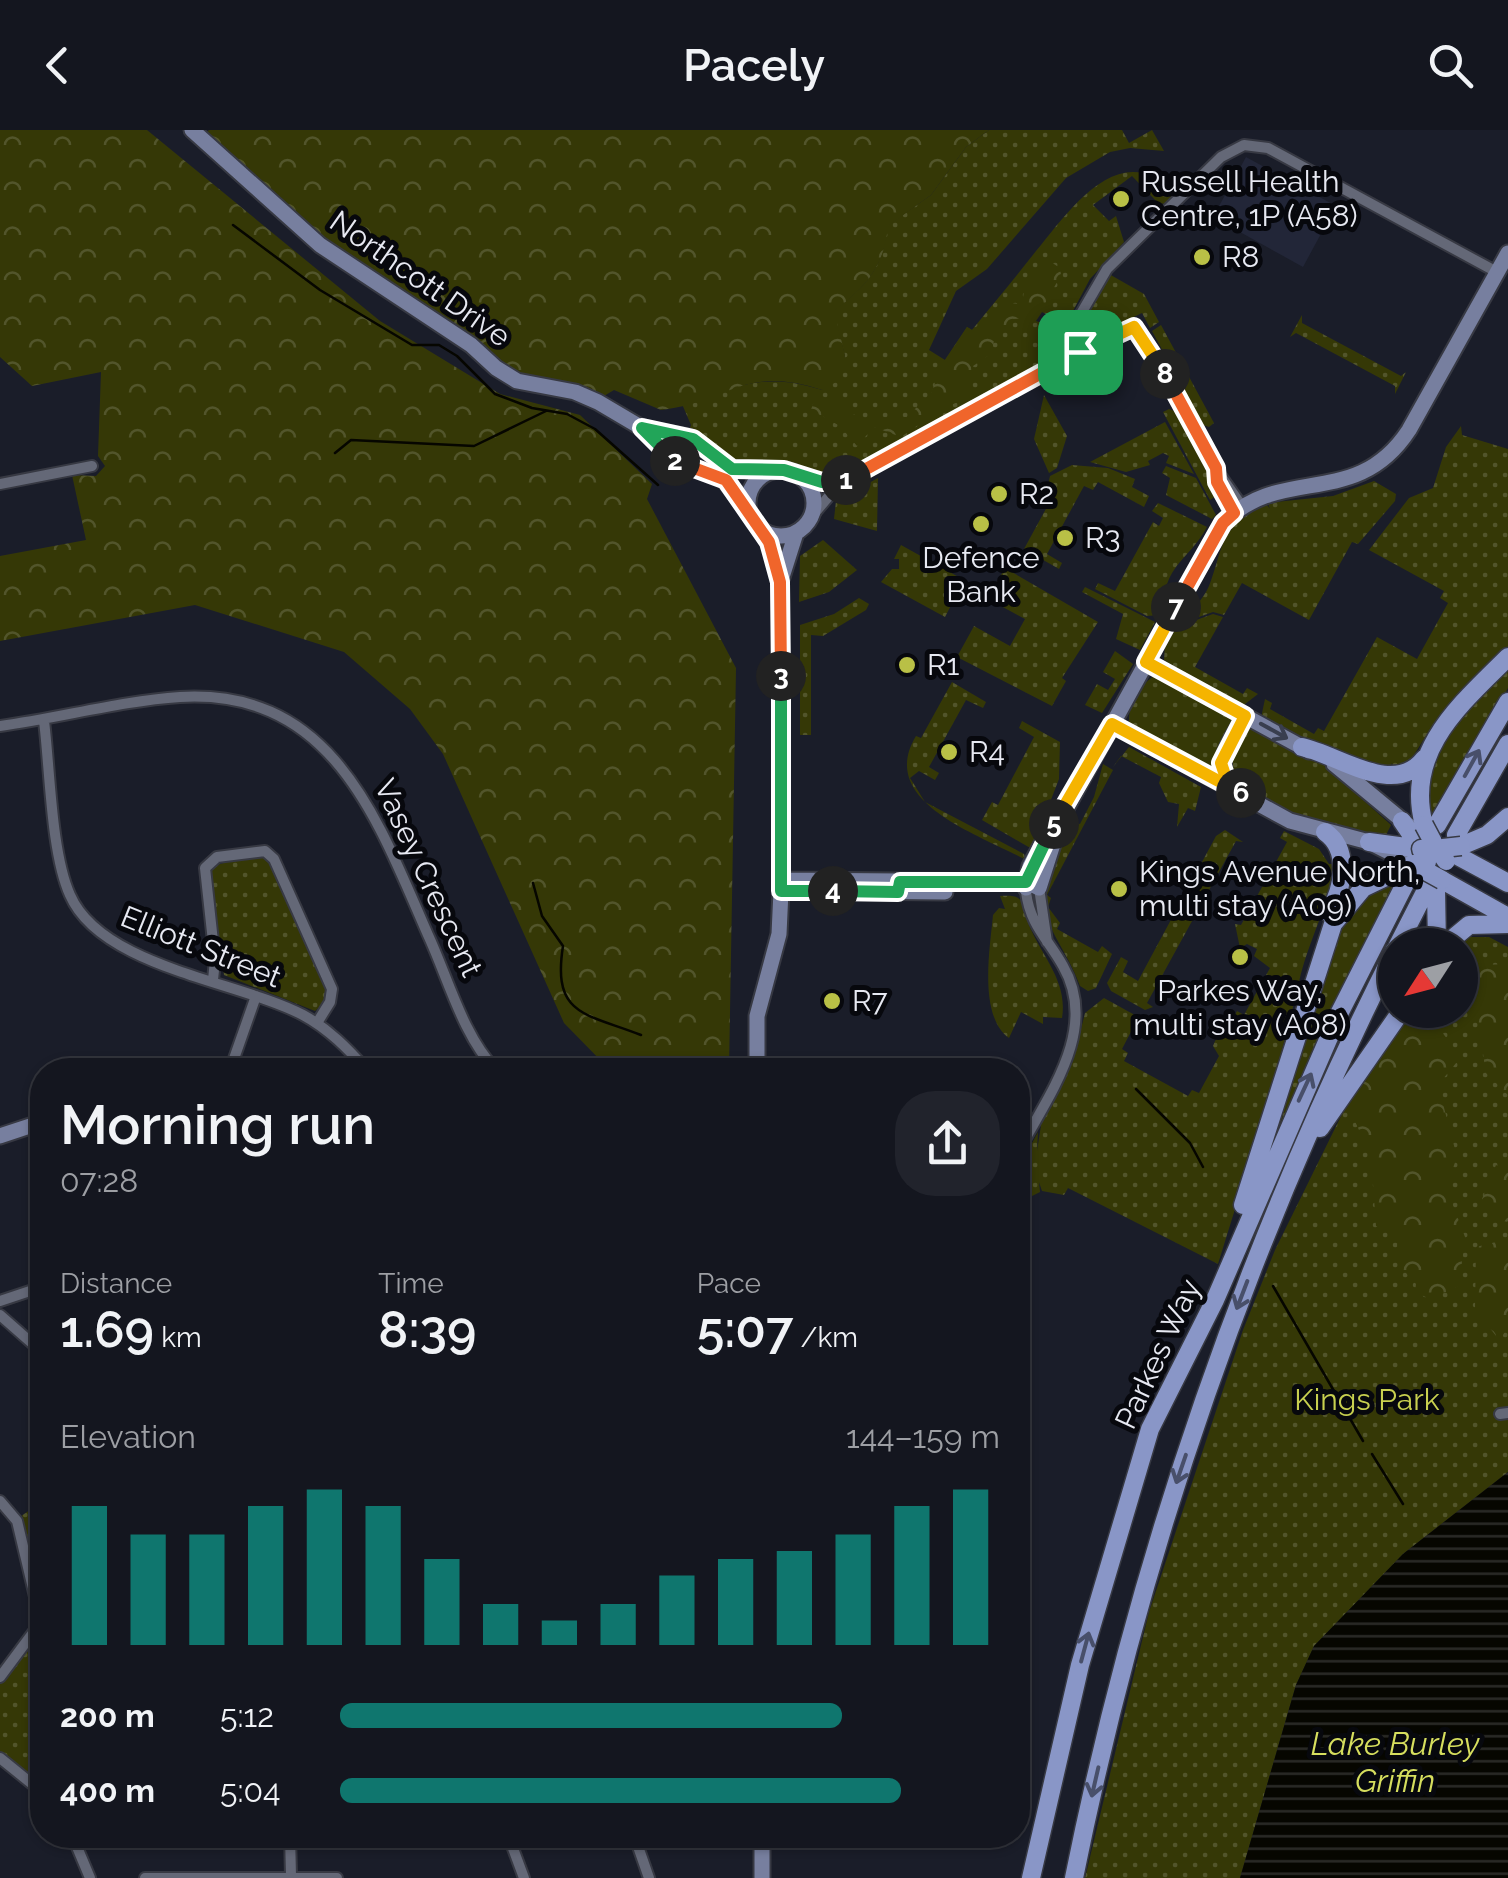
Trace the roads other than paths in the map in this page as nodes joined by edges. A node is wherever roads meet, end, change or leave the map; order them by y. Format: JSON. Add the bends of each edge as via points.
{"nodes":[{"id":1,"x":192,"y":130,"type":"edge"},
{"id":2,"x":1508,"y":237,"type":"edge"},
{"id":3,"x":1500,"y":262,"type":"edge"},
{"id":4,"x":1080,"y":352,"type":"junction"},
{"id":5,"x":642,"y":428,"type":"junction"},
{"id":6,"x":92,"y":466,"type":"dead end"},
{"id":7,"x":770,"y":472,"type":"junction"},
{"id":8,"x":798,"y":474,"type":"junction"},
{"id":9,"x":841,"y":482,"type":"junction"},
{"id":10,"x":0,"y":484,"type":"edge"},
{"id":11,"x":1238,"y":510,"type":"junction"},
{"id":12,"x":749,"y":512,"type":"junction"},
{"id":13,"x":813,"y":515,"type":"junction"},
{"id":14,"x":762,"y":530,"type":"junction"},
{"id":15,"x":796,"y":534,"type":"junction"},
{"id":16,"x":780,"y":582,"type":"junction"},
{"id":17,"x":1508,"y":657,"type":"edge"},
{"id":18,"x":1146,"y":662,"type":"junction"},
{"id":19,"x":1508,"y":702,"type":"edge"},
{"id":20,"x":1245,"y":716,"type":"junction"},
{"id":21,"x":44,"y":721,"type":"junction"},
{"id":22,"x":1112,"y":724,"type":"junction"},
{"id":23,"x":0,"y":726,"type":"edge"},
{"id":24,"x":1508,"y":744,"type":"edge"},
{"id":25,"x":1302,"y":747,"type":"junction"},
{"id":26,"x":1425,"y":759,"type":"junction"},
{"id":27,"x":1243,"y":795,"type":"junction"},
{"id":28,"x":1508,"y":817,"type":"edge"},
{"id":29,"x":1402,"y":821,"type":"joint"},
{"id":30,"x":1325,"y":832,"type":"junction"},
{"id":31,"x":1369,"y":842,"type":"joint"},
{"id":32,"x":1431,"y":856,"type":"junction"},
{"id":33,"x":1508,"y":882,"type":"edge"},
{"id":34,"x":781,"y":885,"type":"junction"},
{"id":35,"x":1030,"y":887,"type":"junction"},
{"id":36,"x":1508,"y":920,"type":"edge"},
{"id":37,"x":1404,"y":928,"type":"edge"},
{"id":38,"x":1436,"y":928,"type":"edge"},
{"id":39,"x":1464,"y":928,"type":"edge"},
{"id":40,"x":1322,"y":957,"type":"junction"},
{"id":41,"x":213,"y":980,"type":"junction"},
{"id":42,"x":1378,"y":987,"type":"edge"},
{"id":43,"x":256,"y":996,"type":"junction"},
{"id":44,"x":316,"y":1023,"type":"junction"},
{"id":45,"x":1389,"y":1028,"type":"edge"},
{"id":46,"x":234,"y":1058,"type":"edge"},
{"id":47,"x":354,"y":1058,"type":"edge"},
{"id":48,"x":488,"y":1058,"type":"edge"},
{"id":49,"x":756,"y":1058,"type":"edge"},
{"id":50,"x":30,"y":1126,"type":"edge"},
{"id":51,"x":1030,"y":1130,"type":"edge"},
{"id":52,"x":0,"y":1136,"type":"edge"},
{"id":53,"x":1280,"y":1198,"type":"junction"},
{"id":54,"x":1226,"y":1274,"type":"junction"},
{"id":55,"x":30,"y":1291,"type":"edge"},
{"id":56,"x":0,"y":1301,"type":"edge"},
{"id":57,"x":0,"y":1315,"type":"edge"},
{"id":58,"x":30,"y":1341,"type":"edge"},
{"id":59,"x":0,"y":1501,"type":"edge"},
{"id":60,"x":30,"y":1576,"type":"edge"},
{"id":61,"x":30,"y":1637,"type":"edge"},
{"id":62,"x":0,"y":1677,"type":"edge"},
{"id":63,"x":0,"y":1758,"type":"edge"},
{"id":64,"x":30,"y":1782,"type":"edge"},
{"id":65,"x":77,"y":1848,"type":"edge"},
{"id":66,"x":290,"y":1848,"type":"edge"},
{"id":67,"x":513,"y":1848,"type":"edge"},
{"id":68,"x":639,"y":1848,"type":"edge"},
{"id":69,"x":752,"y":1848,"type":"edge"},
{"id":70,"x":762,"y":1848,"type":"edge"},
{"id":71,"x":291,"y":1876,"type":"edge"},
{"id":72,"x":90,"y":1878,"type":"edge"},
{"id":73,"x":145,"y":1878,"type":"edge"},
{"id":74,"x":337,"y":1878,"type":"edge"},
{"id":75,"x":524,"y":1878,"type":"edge"},
{"id":76,"x":650,"y":1878,"type":"edge"},
{"id":77,"x":752,"y":1878,"type":"edge"},
{"id":78,"x":762,"y":1878,"type":"edge"},
{"id":79,"x":1031,"y":1878,"type":"edge"},
{"id":80,"x":1074,"y":1878,"type":"edge"}],
"edges":[{"from":1,"to":5,"type":"street","name":"Northcott Drive","via":[[320,245],[496,368],[543,388],[576,392]]},
{"from":2,"to":3,"type":"street"},
{"from":3,"to":4,"type":"street","via":[[1264,146],[1244,145],[1222,157],[1099,279],[1072,329]]},
{"from":3,"to":11,"type":"street","via":[[1393,450],[1351,479],[1278,490]]},
{"from":4,"to":9,"type":"street"},
{"from":4,"to":11,"type":"street","via":[[1136,328]]},
{"from":5,"to":7,"type":"street","name":"Northcott Drive","via":[[693,439],[732,469]]},
{"from":5,"to":12,"type":"street","name":"Northcott Drive","via":[[678,463],[722,477]]},
{"from":6,"to":10,"type":"street"},
{"from":7,"to":8,"type":"street"},
{"from":7,"to":12,"type":"street","via":[[751,490]]},
{"from":8,"to":9,"type":"street"},
{"from":8,"to":13,"type":"street","via":[[814,494]]},
{"from":9,"to":13,"type":"street"},
{"from":11,"to":18,"type":"street","via":[[1206,552]]},
{"from":12,"to":14,"type":"street"},
{"from":13,"to":15,"type":"street"},
{"from":14,"to":15,"type":"street"},
{"from":14,"to":16,"type":"street"},
{"from":15,"to":16,"type":"street"},
{"from":16,"to":34,"type":"street"},
{"from":17,"to":26,"type":"main road","via":[[1442,727]]},
{"from":18,"to":20,"type":"street"},
{"from":18,"to":22,"type":"street"},
{"from":32,"to":19,"type":"main road","name":"Parkes Way","one_way":true},
{"from":20,"to":25,"type":"street","one_way":true},
{"from":20,"to":27,"type":"street","via":[[1221,763]]},
{"from":21,"to":23,"type":"street","name":"Vasey Crescent"},
{"from":21,"to":41,"type":"street","name":"Elliott Street","via":[[62,867],[78,910],[115,944]]},
{"from":21,"to":48,"type":"street","name":"Vasey Crescent","via":[[198,697],[260,710],[312,737],[370,805]]},
{"from":22,"to":27,"type":"street"},
{"from":22,"to":35,"type":"street"},
{"from":24,"to":32,"type":"main road","name":"Parkes Way"},
{"from":25,"to":26,"type":"main road","via":[[1379,775],[1412,770]]},
{"from":25,"to":29,"type":"street","via":[[1352,775]]},
{"from":26,"to":32,"type":"main road","via":[[1419,790]]},
{"from":27,"to":30,"type":"street"},
{"from":28,"to":32,"type":"main road","via":[[1487,835]]},
{"from":29,"to":32,"type":"main road"},
{"from":30,"to":31,"type":"street"},
{"from":30,"to":40,"type":"main road","via":[[1341,854]]},
{"from":31,"to":32,"type":"main road"},
{"from":32,"to":33,"type":"main road","via":[[1478,866]]},
{"from":32,"to":36,"type":"main road","via":[[1469,895]]},
{"from":32,"to":37,"type":"main road","name":"Parkes Way"},
{"from":32,"to":38,"type":"main road"},
{"from":32,"to":40,"type":"main road","via":[[1382,875],[1346,904]]},
{"from":54,"to":32,"type":"main road","name":"Parkes Way","one_way":true,"via":[[1298,1102]]},
{"from":34,"to":35,"type":"street"},
{"from":34,"to":49,"type":"street"},
{"from":35,"to":51,"type":"street","via":[[1047,943],[1068,977],[1075,1024],[1061,1073]]},
{"from":36,"to":39,"type":"main road"},
{"from":40,"to":54,"type":"main road"},
{"from":41,"to":43,"type":"street","name":"Elliott Street"},
{"from":41,"to":44,"type":"street","via":[[205,868],[217,857],[265,851],[332,988]]},
{"from":42,"to":53,"type":"main road","name":"Parkes Way"},
{"from":43,"to":44,"type":"street","name":"Elliott Street"},
{"from":43,"to":46,"type":"street"},
{"from":44,"to":47,"type":"street","name":"Elliott Street"},
{"from":45,"to":53,"type":"main road"},
{"from":50,"to":52,"type":"street"},
{"from":53,"to":80,"type":"main road","name":"Parkes Way","one_way":true,"via":[[1175,1486],[1122,1669]]},
{"from":79,"to":54,"type":"main road","name":"Parkes Way","one_way":true,"via":[[1076,1682],[1138,1464],[1168,1386]]},
{"from":55,"to":56,"type":"street"},
{"from":57,"to":58,"type":"street"},
{"from":59,"to":60,"type":"street","via":[[17,1521]]},
{"from":61,"to":62,"type":"street"},
{"from":63,"to":64,"type":"street"},
{"from":65,"to":72,"type":"street"},
{"from":66,"to":71,"type":"street"},
{"from":67,"to":75,"type":"street"},
{"from":68,"to":76,"type":"street"},
{"from":69,"to":77,"type":"street"},
{"from":70,"to":78,"type":"street"},
{"from":71,"to":73,"type":"street"},
{"from":71,"to":74,"type":"street"}]}
